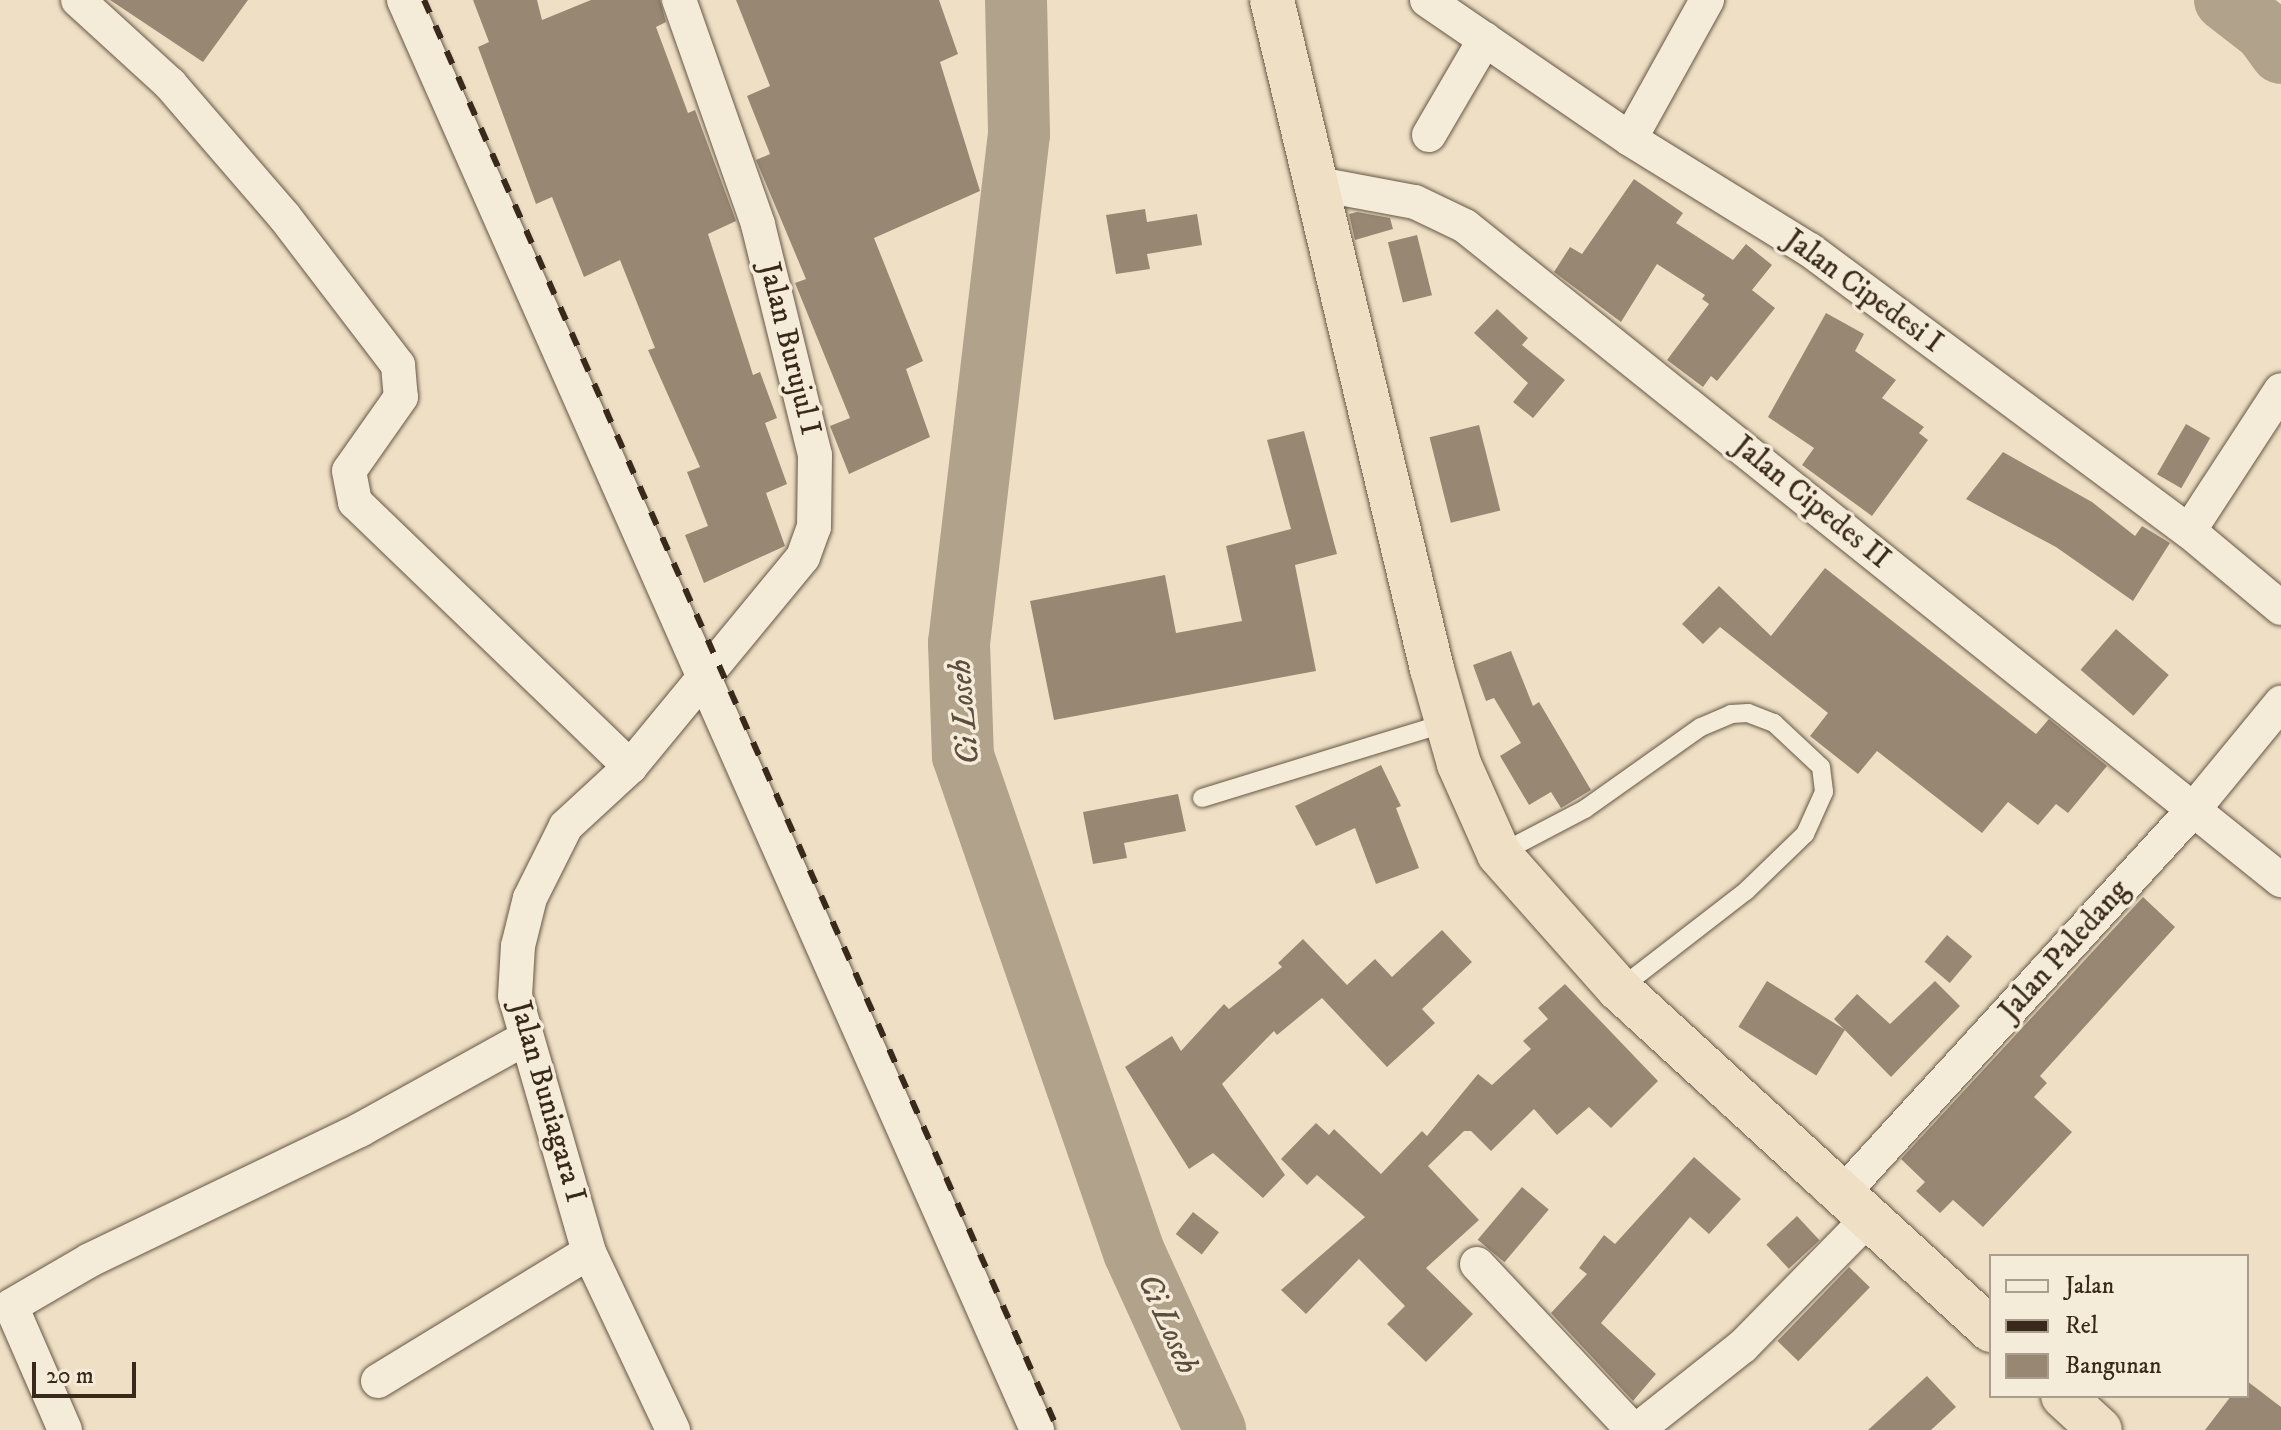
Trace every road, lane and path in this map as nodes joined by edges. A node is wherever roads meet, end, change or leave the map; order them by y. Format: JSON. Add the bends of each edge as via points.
{"nodes":[{"id":1,"x":78,"y":0,"type":"edge"},
{"id":2,"x":404,"y":0,"type":"edge"},
{"id":3,"x":679,"y":0,"type":"edge"},
{"id":4,"x":1272,"y":0,"type":"edge"},
{"id":5,"x":1427,"y":0,"type":"edge"},
{"id":6,"x":1707,"y":0,"type":"edge"},
{"id":7,"x":1485,"y":39,"type":"junction"},
{"id":8,"x":1429,"y":135,"type":"dead end"},
{"id":9,"x":1630,"y":139,"type":"junction"},
{"id":10,"x":1313,"y":183,"type":"junction"},
{"id":11,"x":2281,"y":390,"type":"edge"},
{"id":12,"x":2189,"y":531,"type":"junction"},
{"id":13,"x":2281,"y":608,"type":"edge"},
{"id":14,"x":705,"y":673,"type":"junction"},
{"id":15,"x":2281,"y":703,"type":"edge"},
{"id":16,"x":1446,"y":723,"type":"junction"},
{"id":17,"x":630,"y":767,"type":"junction"},
{"id":18,"x":1202,"y":798,"type":"dead end"},
{"id":19,"x":2193,"y":810,"type":"junction"},
{"id":20,"x":1499,"y":854,"type":"junction"},
{"id":21,"x":2281,"y":880,"type":"edge"},
{"id":22,"x":1619,"y":989,"type":"junction"},
{"id":23,"x":526,"y":1038,"type":"junction"},
{"id":24,"x":1856,"y":1206,"type":"junction"},
{"id":25,"x":589,"y":1252,"type":"junction"},
{"id":26,"x":1477,"y":1264,"type":"dead end"},
{"id":27,"x":6,"y":1309,"type":"edge"},
{"id":28,"x":1989,"y":1328,"type":"edge"},
{"id":29,"x":378,"y":1381,"type":"dead end"},
{"id":30,"x":2065,"y":1398,"type":"edge"},
{"id":31,"x":65,"y":1430,"type":"edge"},
{"id":32,"x":673,"y":1430,"type":"edge"},
{"id":33,"x":1037,"y":1430,"type":"edge"},
{"id":34,"x":1635,"y":1430,"type":"edge"},
{"id":35,"x":2100,"y":1430,"type":"edge"}],
"edges":[{"from":1,"to":17,"type":"street","via":[[170,84],[284,216],[398,365],[401,397],[349,471],[348,488],[355,502]]},
{"from":2,"to":14,"type":"street"},
{"from":3,"to":14,"type":"street","name":"Jalan Burujul I","via":[[758,224],[815,455],[818,495],[803,557]]},
{"from":4,"to":10,"type":"highway"},
{"from":5,"to":7,"type":"street","name":"Jalan Cipedesi I"},
{"from":6,"to":9,"type":"street"},
{"from":7,"to":8,"type":"street"},
{"from":7,"to":9,"type":"street","name":"Jalan Cipedesi I"},
{"from":9,"to":12,"type":"street","name":"Jalan Cipedesi I","via":[[1810,250]]},
{"from":10,"to":16,"type":"highway"},
{"from":10,"to":19,"type":"street","name":"Jalan Cipedes II","via":[[1415,202],[1465,226]]},
{"from":11,"to":12,"type":"street"},
{"from":12,"to":13,"type":"street","name":"Jalan Cipedesi I"},
{"from":14,"to":17,"type":"street","name":"Jalan Buniagara I"},
{"from":14,"to":33,"type":"street"},
{"from":15,"to":19,"type":"street","name":"Jalan Paledang"},
{"from":16,"to":18,"type":"lane"},
{"from":16,"to":20,"type":"highway"},
{"from":17,"to":23,"type":"street","name":"Jalan Buniagara I","via":[[566,826],[530,898],[518,946],[515,996]]},
{"from":19,"to":21,"type":"street","name":"Jalan Cipedes II"},
{"from":19,"to":24,"type":"street","name":"Jalan Paledang"},
{"from":20,"to":22,"type":"highway"},
{"from":20,"to":22,"type":"lane","via":[[1585,809],[1701,727],[1731,714],[1748,713],[1774,723],[1821,767],[1824,792],[1805,834],[1746,891]]},
{"from":22,"to":24,"type":"highway"},
{"from":23,"to":25,"type":"street","name":"Jalan Buniagara I"},
{"from":23,"to":27,"type":"street","via":[[360,1130],[90,1260]]},
{"from":24,"to":28,"type":"highway"},
{"from":24,"to":34,"type":"street","name":"Jalan Paledang","via":[[1743,1346]]},
{"from":25,"to":29,"type":"street"},
{"from":25,"to":32,"type":"street","name":"Jalan Buniagara I"},
{"from":26,"to":34,"type":"street"},
{"from":27,"to":31,"type":"street"},
{"from":30,"to":35,"type":"highway"}]}
